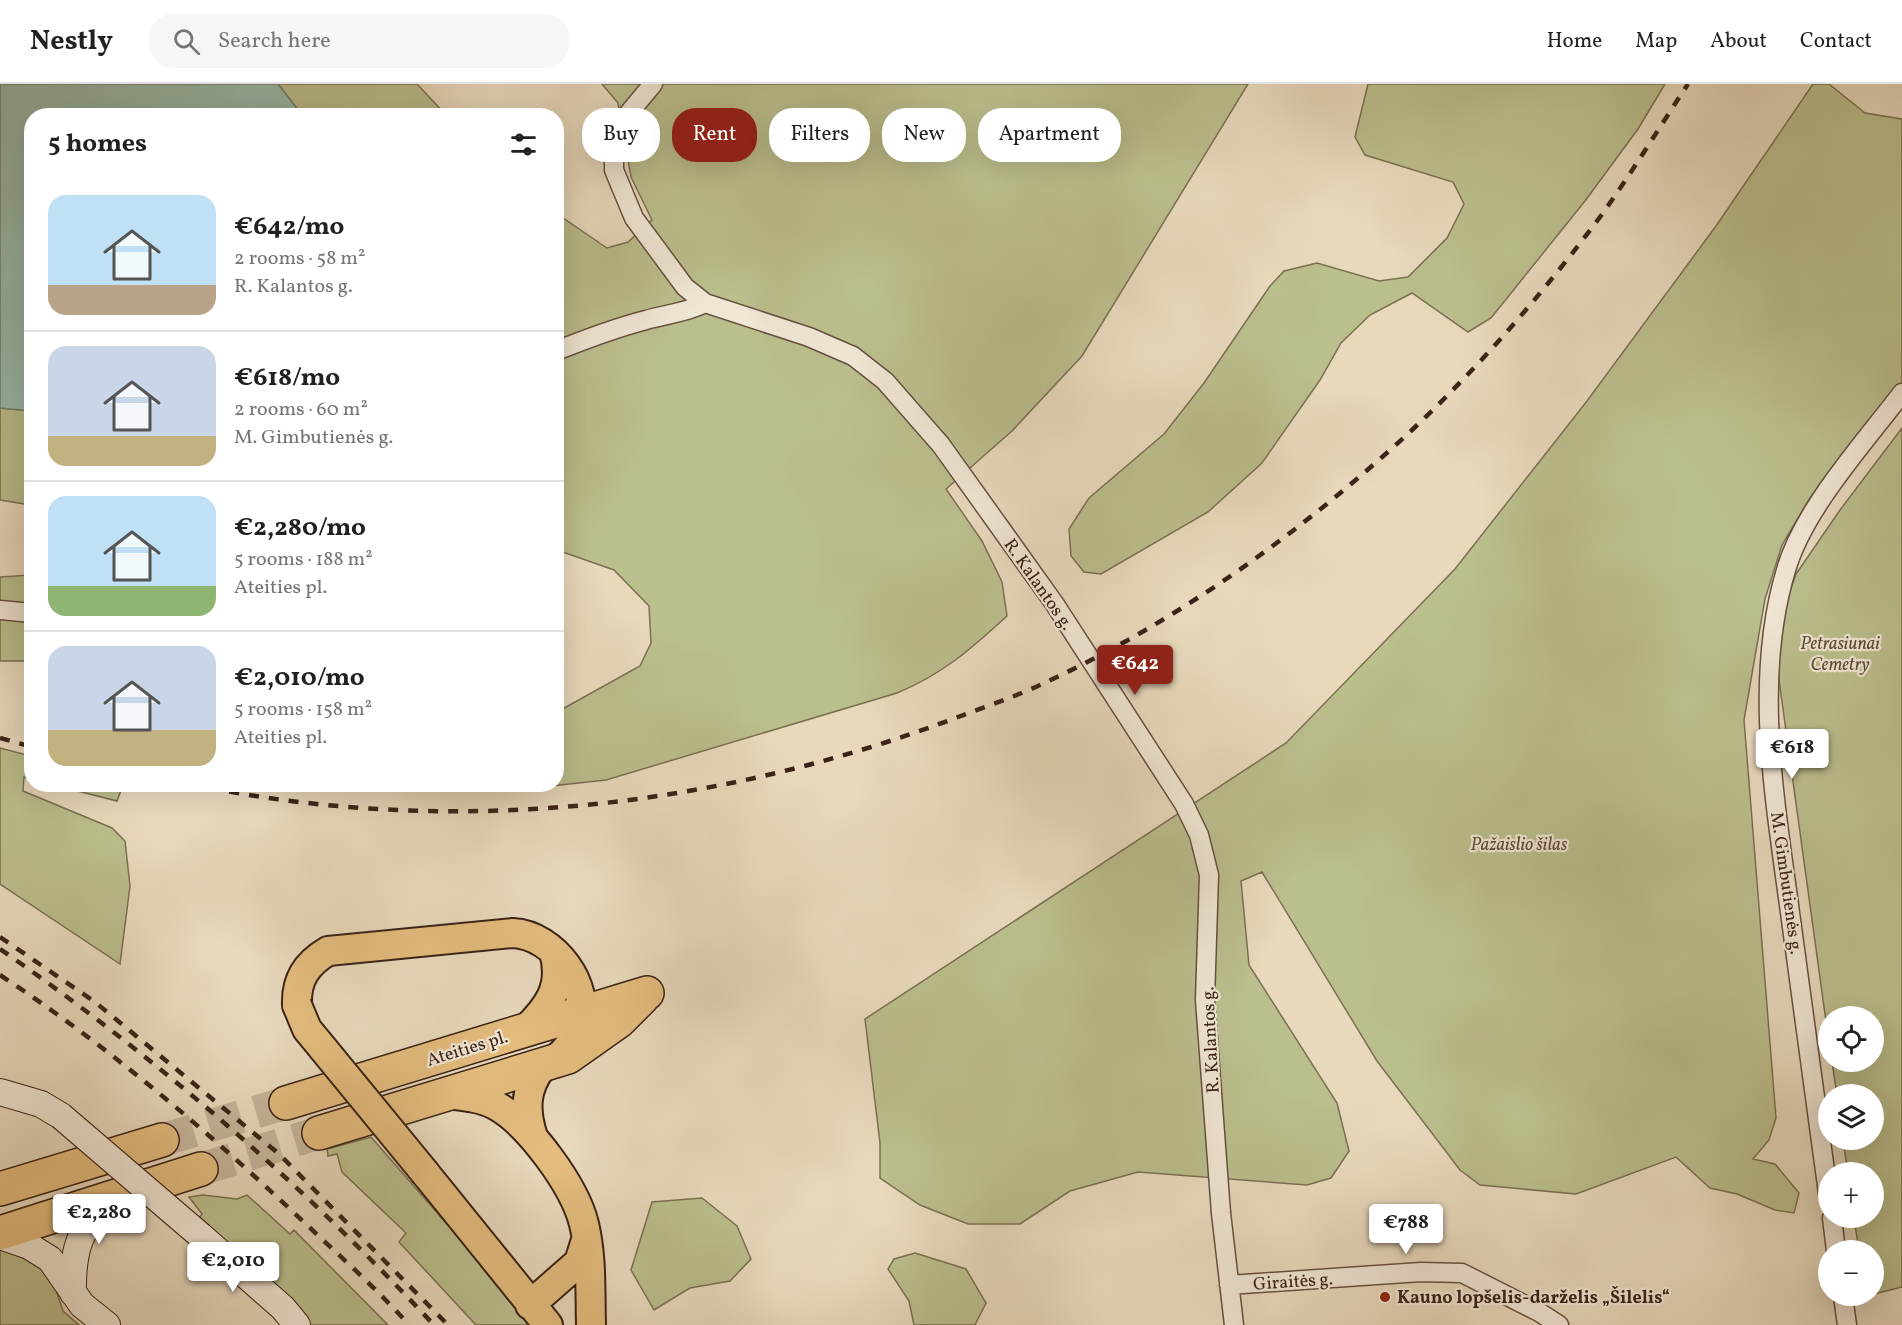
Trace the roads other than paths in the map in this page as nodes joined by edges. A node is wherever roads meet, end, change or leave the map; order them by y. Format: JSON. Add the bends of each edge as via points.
{"nodes":[{"id":1,"x":653,"y":84,"type":"edge"},
{"id":2,"x":705,"y":303,"type":"junction"},
{"id":3,"x":564,"y":348,"type":"edge"},
{"id":4,"x":1902,"y":393,"type":"edge"},
{"id":5,"x":0,"y":610,"type":"edge"},
{"id":6,"x":24,"y":612,"type":"edge"},
{"id":7,"x":554,"y":950,"type":"junction"},
{"id":8,"x":573,"y":978,"type":"junction"},
{"id":9,"x":647,"y":993,"type":"junction"},
{"id":10,"x":581,"y":1013,"type":"junction"},
{"id":11,"x":524,"y":1031,"type":"junction"},
{"id":12,"x":543,"y":1066,"type":"junction"},
{"id":13,"x":0,"y":1092,"type":"edge"},
{"id":14,"x":446,"y":1094,"type":"junction"},
{"id":15,"x":286,"y":1103,"type":"tunnel mouth"},
{"id":16,"x":319,"y":1133,"type":"tunnel mouth"},
{"id":17,"x":532,"y":1137,"type":"junction"},
{"id":18,"x":162,"y":1140,"type":"tunnel mouth"},
{"id":19,"x":1824,"y":1162,"type":"edge"},
{"id":20,"x":201,"y":1169,"type":"tunnel mouth"},
{"id":21,"x":0,"y":1189,"type":"edge"},
{"id":22,"x":117,"y":1194,"type":"junction"},
{"id":23,"x":0,"y":1235,"type":"edge"},
{"id":24,"x":587,"y":1235,"type":"junction"},
{"id":25,"x":1229,"y":1285,"type":"junction"},
{"id":26,"x":73,"y":1293,"type":"junction"},
{"id":27,"x":1844,"y":1306,"type":"edge"},
{"id":28,"x":539,"y":1315,"type":"edge"},
{"id":29,"x":107,"y":1325,"type":"edge"},
{"id":30,"x":297,"y":1325,"type":"edge"},
{"id":31,"x":591,"y":1325,"type":"edge"},
{"id":32,"x":1234,"y":1325,"type":"edge"},
{"id":33,"x":1559,"y":1325,"type":"edge"},
{"id":34,"x":1846,"y":1325,"type":"edge"}],
"edges":[{"from":1,"to":2,"type":"street","via":[[618,126],[614,170],[634,218],[685,287]]},
{"from":2,"to":3,"type":"street","via":[[691,311],[647,319]]},
{"from":2,"to":25,"type":"street","name":"R. Kalantos g.","via":[[809,337],[853,356],[885,381],[941,445],[1054,603],[1184,804],[1199,835],[1209,875],[1205,1000]]},
{"from":4,"to":19,"type":"street","name":"M. Gimbutienės g.","via":[[1802,531],[1786,568],[1769,645],[1769,728],[1777,815]]},
{"from":5,"to":6,"type":"street"},
{"from":7,"to":8,"type":"main road"},
{"from":7,"to":11,"type":"main road","via":[[558,966],[555,993],[543,1013]]},
{"from":7,"to":28,"type":"main road","bridge":true,"via":[[536,937],[513,933],[341,949],[322,955],[307,967],[296,992],[307,1029]]},
{"from":8,"to":9,"type":"main road","via":[[593,991]]},
{"from":8,"to":10,"type":"main road"},
{"from":9,"to":10,"type":"highway","name":"Ateities pl."},
{"from":9,"to":12,"type":"highway","via":[[597,1038],[568,1057]]},
{"from":10,"to":11,"type":"highway","name":"Ateities pl."},
{"from":10,"to":12,"type":"main road","via":[[571,1043],[559,1057]]},
{"from":11,"to":15,"type":"highway","name":"Ateities pl."},
{"from":12,"to":14,"type":"highway"},
{"from":12,"to":17,"type":"main road","via":[[526,1102]]},
{"from":13,"to":30,"type":"main road","bridge":true,"via":[[41,1104],[61,1116],[284,1308]]},
{"from":14,"to":16,"type":"highway"},
{"from":14,"to":17,"type":"main road","via":[[494,1104]]},
{"from":17,"to":24,"type":"main road","via":[[577,1204]]},
{"from":18,"to":21,"type":"highway"},
{"from":20,"to":22,"type":"highway"},
{"from":22,"to":23,"type":"highway"},
{"from":22,"to":26,"type":"main road","via":[[92,1215],[79,1237],[72,1268]]},
{"from":23,"to":26,"type":"main road","via":[[40,1251]]},
{"from":24,"to":28,"type":"main road","via":[[579,1262]]},
{"from":24,"to":31,"type":"main road"},
{"from":25,"to":32,"type":"street","name":"R. Kalantos g."},
{"from":25,"to":33,"type":"street","name":"Giraitės g.","via":[[1421,1272],[1462,1273]]},
{"from":26,"to":29,"type":"main road"},
{"from":27,"to":34,"type":"street"}]}
